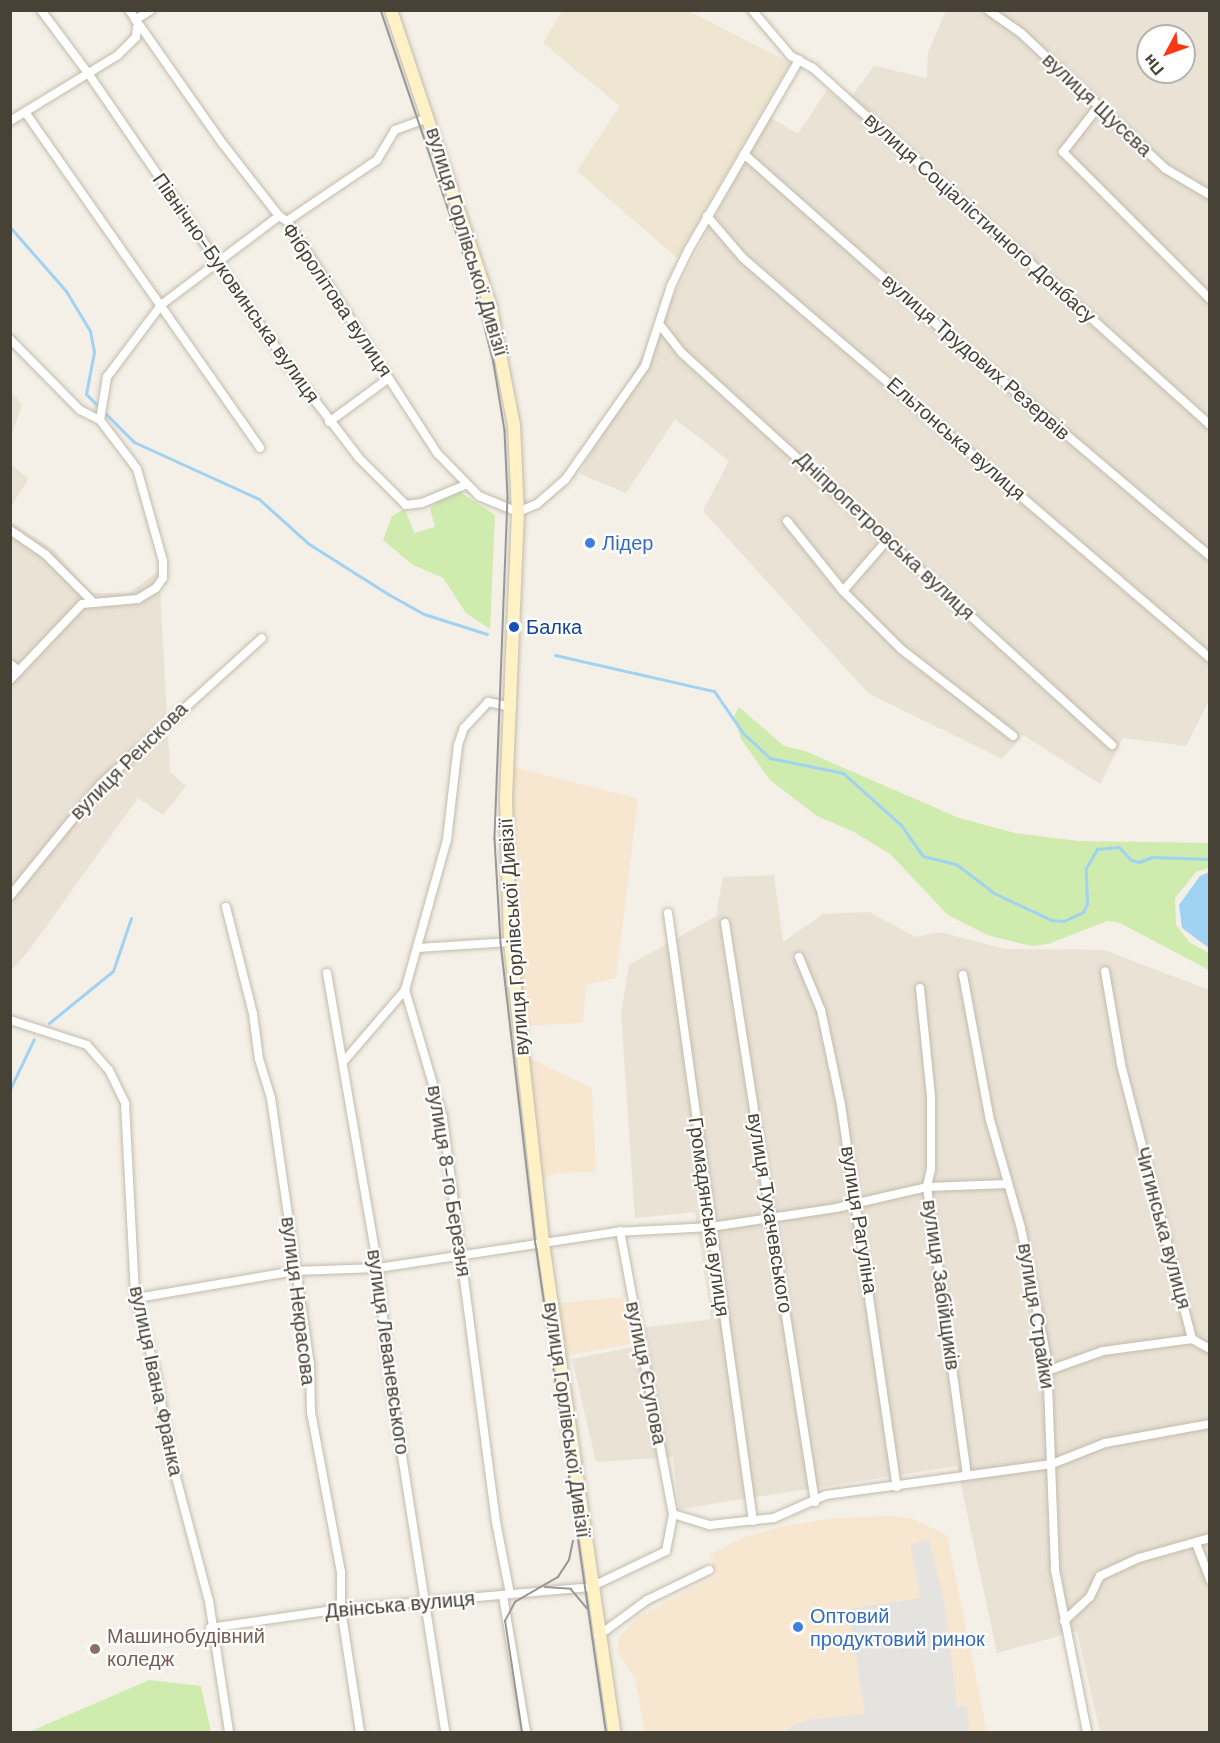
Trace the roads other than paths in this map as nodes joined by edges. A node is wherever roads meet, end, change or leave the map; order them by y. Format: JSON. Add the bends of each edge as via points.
{"nodes":[{"id":1,"x":41,"y":10,"type":"edge"},
{"id":2,"x":129,"y":10,"type":"edge"},
{"id":3,"x":151,"y":10,"type":"edge"},
{"id":4,"x":391,"y":10,"type":"edge"},
{"id":5,"x":752,"y":10,"type":"edge"},
{"id":6,"x":988,"y":10,"type":"edge"},
{"id":7,"x":136,"y":24,"type":"junction"},
{"id":8,"x":799,"y":60,"type":"junction"},
{"id":9,"x":88,"y":73,"type":"junction"},
{"id":10,"x":1098,"y":107,"type":"junction"},
{"id":11,"x":25,"y":112,"type":"junction"},
{"id":12,"x":428,"y":118,"type":"junction"},
{"id":13,"x":10,"y":121,"type":"edge"},
{"id":14,"x":744,"y":154,"type":"junction"},
{"id":15,"x":1209,"y":195,"type":"edge"},
{"id":16,"x":279,"y":216,"type":"junction"},
{"id":17,"x":707,"y":216,"type":"junction"},
{"id":18,"x":287,"y":221,"type":"junction"},
{"id":19,"x":217,"y":260,"type":"junction"},
{"id":20,"x":1209,"y":299,"type":"edge"},
{"id":21,"x":161,"y":305,"type":"junction"},
{"id":22,"x":660,"y":325,"type":"junction"},
{"id":23,"x":10,"y":339,"type":"edge"},
{"id":24,"x":389,"y":378,"type":"junction"},
{"id":25,"x":100,"y":412,"type":"junction"},
{"id":26,"x":329,"y":422,"type":"junction"},
{"id":27,"x":1209,"y":425,"type":"edge"},
{"id":28,"x":260,"y":448,"type":"dead end"},
{"id":29,"x":465,"y":485,"type":"junction"},
{"id":30,"x":518,"y":512,"type":"junction"},
{"id":31,"x":786,"y":521,"type":"dead end"},
{"id":32,"x":10,"y":530,"type":"edge"},
{"id":33,"x":888,"y":539,"type":"junction"},
{"id":34,"x":1209,"y":556,"type":"edge"},
{"id":35,"x":843,"y":591,"type":"junction"},
{"id":36,"x":94,"y":603,"type":"junction"},
{"id":37,"x":262,"y":638,"type":"dead end"},
{"id":38,"x":1209,"y":658,"type":"edge"},
{"id":39,"x":10,"y":664,"type":"edge"},
{"id":40,"x":19,"y":671,"type":"junction"},
{"id":41,"x":10,"y":680,"type":"edge"},
{"id":42,"x":511,"y":707,"type":"junction"},
{"id":43,"x":1013,"y":736,"type":"dead end"},
{"id":44,"x":1112,"y":745,"type":"dead end"},
{"id":45,"x":10,"y":896,"type":"edge"},
{"id":46,"x":226,"y":907,"type":"dead end"},
{"id":47,"x":668,"y":913,"type":"dead end"},
{"id":48,"x":725,"y":923,"type":"dead end"},
{"id":49,"x":510,"y":942,"type":"junction"},
{"id":50,"x":418,"y":948,"type":"junction"},
{"id":51,"x":799,"y":957,"type":"dead end"},
{"id":52,"x":1105,"y":970,"type":"dead end"},
{"id":53,"x":327,"y":973,"type":"dead end"},
{"id":54,"x":963,"y":975,"type":"dead end"},
{"id":55,"x":920,"y":988,"type":"dead end"},
{"id":56,"x":405,"y":990,"type":"junction"},
{"id":57,"x":10,"y":1020,"type":"edge"},
{"id":58,"x":345,"y":1061,"type":"junction"},
{"id":59,"x":1008,"y":1184,"type":"junction"},
{"id":60,"x":927,"y":1187,"type":"junction"},
{"id":61,"x":857,"y":1202,"type":"junction"},
{"id":62,"x":770,"y":1215,"type":"junction"},
{"id":63,"x":711,"y":1227,"type":"junction"},
{"id":64,"x":620,"y":1231,"type":"junction"},
{"id":65,"x":543,"y":1243,"type":"junction"},
{"id":66,"x":460,"y":1255,"type":"junction"},
{"id":67,"x":378,"y":1268,"type":"junction"},
{"id":68,"x":296,"y":1271,"type":"junction"},
{"id":69,"x":137,"y":1298,"type":"junction"},
{"id":70,"x":1192,"y":1339,"type":"junction"},
{"id":71,"x":1209,"y":1349,"type":"edge"},
{"id":72,"x":1047,"y":1371,"type":"junction"},
{"id":73,"x":1209,"y":1424,"type":"edge"},
{"id":74,"x":1052,"y":1464,"type":"junction"},
{"id":75,"x":967,"y":1474,"type":"junction"},
{"id":76,"x":897,"y":1487,"type":"junction"},
{"id":77,"x":814,"y":1502,"type":"junction"},
{"id":78,"x":673,"y":1514,"type":"junction"},
{"id":79,"x":753,"y":1521,"type":"junction"},
{"id":80,"x":1209,"y":1538,"type":"edge"},
{"id":81,"x":1196,"y":1543,"type":"junction"},
{"id":82,"x":709,"y":1570,"type":"dead end"},
{"id":83,"x":1209,"y":1580,"type":"edge"},
{"id":84,"x":591,"y":1587,"type":"junction"},
{"id":85,"x":507,"y":1595,"type":"junction"},
{"id":86,"x":425,"y":1603,"type":"junction"},
{"id":87,"x":341,"y":1609,"type":"junction"},
{"id":88,"x":1064,"y":1622,"type":"junction"},
{"id":89,"x":210,"y":1628,"type":"junction"},
{"id":90,"x":598,"y":1636,"type":"junction"},
{"id":91,"x":229,"y":1732,"type":"edge"},
{"id":92,"x":360,"y":1732,"type":"edge"},
{"id":93,"x":445,"y":1732,"type":"edge"},
{"id":94,"x":526,"y":1732,"type":"edge"},
{"id":95,"x":614,"y":1732,"type":"edge"},
{"id":96,"x":1087,"y":1732,"type":"edge"}],
"edges":[{"from":1,"to":9,"type":"street","name":"Північно-Буковинська вулиця"},
{"from":2,"to":7,"type":"street","name":"Фібролітова вулиця"},
{"from":3,"to":7,"type":"street"},
{"from":4,"to":12,"type":"main road","name":"вулиця Горлівської Дивізії"},
{"from":5,"to":8,"type":"street","name":"вулиця Соціалістичного Донбасу"},
{"from":6,"to":10,"type":"street","name":"вулиця Щусєва","via":[[1021,33]]},
{"from":7,"to":9,"type":"street","via":[[131,44]]},
{"from":7,"to":16,"type":"street","name":"Фібролітова вулиця"},
{"from":8,"to":14,"type":"street"},
{"from":8,"to":27,"type":"street","name":"вулиця Соціалістичного Донбасу","via":[[813,68]]},
{"from":9,"to":11,"type":"street"},
{"from":9,"to":19,"type":"street","name":"Північно-Буковинська вулиця"},
{"from":10,"to":15,"type":"street","name":"вулиця Щусєва","via":[[1172,174]]},
{"from":10,"to":20,"type":"street","via":[[1063,152]]},
{"from":11,"to":13,"type":"street"},
{"from":11,"to":21,"type":"street"},
{"from":12,"to":18,"type":"street","via":[[395,130],[377,160]]},
{"from":12,"to":30,"type":"main road","name":"вулиця Горлівської Дивізії","via":[[501,345],[514,425]]},
{"from":14,"to":17,"type":"street"},
{"from":14,"to":34,"type":"street","name":"вулиця Трудових Резервів","via":[[959,344]]},
{"from":16,"to":18,"type":"street","name":"Фібролітова вулиця"},
{"from":16,"to":19,"type":"street"},
{"from":17,"to":22,"type":"street","via":[[671,286]]},
{"from":17,"to":38,"type":"street","name":"Ельтонська вулиця","via":[[743,258]]},
{"from":18,"to":24,"type":"street","name":"Фібролітова вулиця"},
{"from":19,"to":21,"type":"street"},
{"from":19,"to":26,"type":"street","name":"Північно-Буковинська вулиця"},
{"from":21,"to":25,"type":"street","via":[[115,362]]},
{"from":21,"to":28,"type":"street"},
{"from":22,"to":30,"type":"street","via":[[645,366],[591,447],[553,491]]},
{"from":22,"to":33,"type":"street","name":"Дніпропетровська вулиця","via":[[682,353]]},
{"from":23,"to":25,"type":"street","via":[[80,410]]},
{"from":24,"to":26,"type":"street"},
{"from":24,"to":29,"type":"street","name":"Фібролітова вулиця","via":[[438,454]]},
{"from":25,"to":36,"type":"street","via":[[137,469],[163,561],[163,578],[156,588],[138,598]]},
{"from":26,"to":29,"type":"street","name":"Північно-Буковинська вулиця","via":[[406,505],[422,503]]},
{"from":29,"to":30,"type":"street","name":"Фібролітова вулиця","via":[[490,503]]},
{"from":30,"to":42,"type":"main road","name":"вулиця Горлівської Дивізії"},
{"from":31,"to":35,"type":"street"},
{"from":32,"to":36,"type":"street","via":[[45,554]]},
{"from":33,"to":35,"type":"street"},
{"from":33,"to":44,"type":"street","name":"Дніпропетровська вулиця"},
{"from":35,"to":43,"type":"street","via":[[901,649]]},
{"from":36,"to":40,"type":"street","via":[[82,604]]},
{"from":37,"to":45,"type":"street","name":"вулиця Ренскова","via":[[101,784]]},
{"from":39,"to":40,"type":"street"},
{"from":40,"to":41,"type":"street"},
{"from":42,"to":49,"type":"main road","name":"вулиця Горлівської Дивізії","via":[[506,799]]},
{"from":42,"to":50,"type":"street","via":[[488,702],[461,735],[447,840]]},
{"from":46,"to":68,"type":"street","name":"вулиця Некрасова","via":[[271,1098]]},
{"from":47,"to":63,"type":"street","name":"Громадянська вулиця"},
{"from":48,"to":62,"type":"street","name":"вулиця Тухачевського"},
{"from":49,"to":50,"type":"street"},
{"from":49,"to":65,"type":"main road","name":"вулиця Горлівської Дивізії"},
{"from":50,"to":56,"type":"street"},
{"from":51,"to":61,"type":"street","name":"вулиця Рагуліна","via":[[828,1035]]},
{"from":52,"to":70,"type":"street","name":"Читинська вулиця","via":[[1121,1064]]},
{"from":53,"to":58,"type":"street","name":"вулиця Леваневського"},
{"from":54,"to":59,"type":"street","name":"вулиця Страйки","via":[[990,1120]]},
{"from":55,"to":60,"type":"street","name":"вулиця Забійщиків","via":[[930,1097],[931,1169]]},
{"from":56,"to":58,"type":"street"},
{"from":56,"to":66,"type":"street","name":"вулиця 8-го Березня","via":[[443,1118]]},
{"from":57,"to":69,"type":"street","name":"вулиця Івана Франка","via":[[87,1046],[109,1070],[121,1095],[129,1131],[129,1212]]},
{"from":58,"to":67,"type":"street","name":"вулиця Леваневського"},
{"from":59,"to":60,"type":"street"},
{"from":59,"to":72,"type":"street","name":"вулиця Страйки","via":[[1021,1228]]},
{"from":60,"to":61,"type":"street"},
{"from":60,"to":75,"type":"street","name":"вулиця Забійщиків"},
{"from":61,"to":62,"type":"street"},
{"from":61,"to":76,"type":"street","name":"вулиця Рагуліна"},
{"from":62,"to":63,"type":"street"},
{"from":62,"to":77,"type":"street","name":"вулиця Тухачевського"},
{"from":63,"to":64,"type":"street"},
{"from":63,"to":79,"type":"street","name":"Громадянська вулиця"},
{"from":64,"to":65,"type":"street"},
{"from":64,"to":78,"type":"street","name":"вулиця Єгупова"},
{"from":65,"to":66,"type":"street"},
{"from":65,"to":84,"type":"main road","name":"вулиця Горлівської Дивізії"},
{"from":66,"to":67,"type":"street"},
{"from":66,"to":85,"type":"street","name":"вулиця 8-го Березня"},
{"from":67,"to":68,"type":"street"},
{"from":67,"to":86,"type":"street","name":"вулиця Леваневського","via":[[388,1366]]},
{"from":68,"to":69,"type":"street","via":[[182,1287],[157,1298]]},
{"from":68,"to":87,"type":"street","name":"вулиця Некрасова","via":[[310,1364],[311,1412],[341,1572]]},
{"from":69,"to":89,"type":"street","name":"вулиця Івана Франка","via":[[172,1462],[208,1601]]},
{"from":70,"to":71,"type":"street"},
{"from":70,"to":72,"type":"street","via":[[1103,1351]]},
{"from":72,"to":74,"type":"street","name":"вулиця Страйки"},
{"from":73,"to":74,"type":"street","via":[[1105,1443]]},
{"from":74,"to":75,"type":"street"},
{"from":74,"to":88,"type":"street","name":"вулиця Страйки","via":[[1055,1570]]},
{"from":75,"to":76,"type":"street"},
{"from":76,"to":77,"type":"street","via":[[826,1495]]},
{"from":77,"to":79,"type":"street","via":[[774,1518]]},
{"from":78,"to":79,"type":"street","via":[[710,1525]]},
{"from":78,"to":84,"type":"street","via":[[666,1551]]},
{"from":80,"to":81,"type":"street"},
{"from":81,"to":83,"type":"street"},
{"from":81,"to":88,"type":"street","via":[[1139,1558],[1100,1576],[1090,1597]]},
{"from":82,"to":90,"type":"street","via":[[647,1600]]},
{"from":84,"to":85,"type":"street","name":"Двінська вулиця"},
{"from":84,"to":90,"type":"main road","name":"вулиця Горлівської Дивізії"},
{"from":85,"to":86,"type":"street","name":"Двінська вулиця"},
{"from":85,"to":94,"type":"street","name":"вулиця 8-го Березня"},
{"from":86,"to":87,"type":"street","name":"Двінська вулиця"},
{"from":86,"to":93,"type":"street","name":"вулиця Леваневського"},
{"from":87,"to":89,"type":"street","name":"Двінська вулиця"},
{"from":87,"to":92,"type":"street","name":"вулиця Некрасова"},
{"from":88,"to":96,"type":"street","name":"вулиця Страйки"},
{"from":89,"to":91,"type":"street","name":"вулиця Івана Франка"},
{"from":90,"to":95,"type":"main road","name":"вулиця Горлівської Дивізії"}]}
